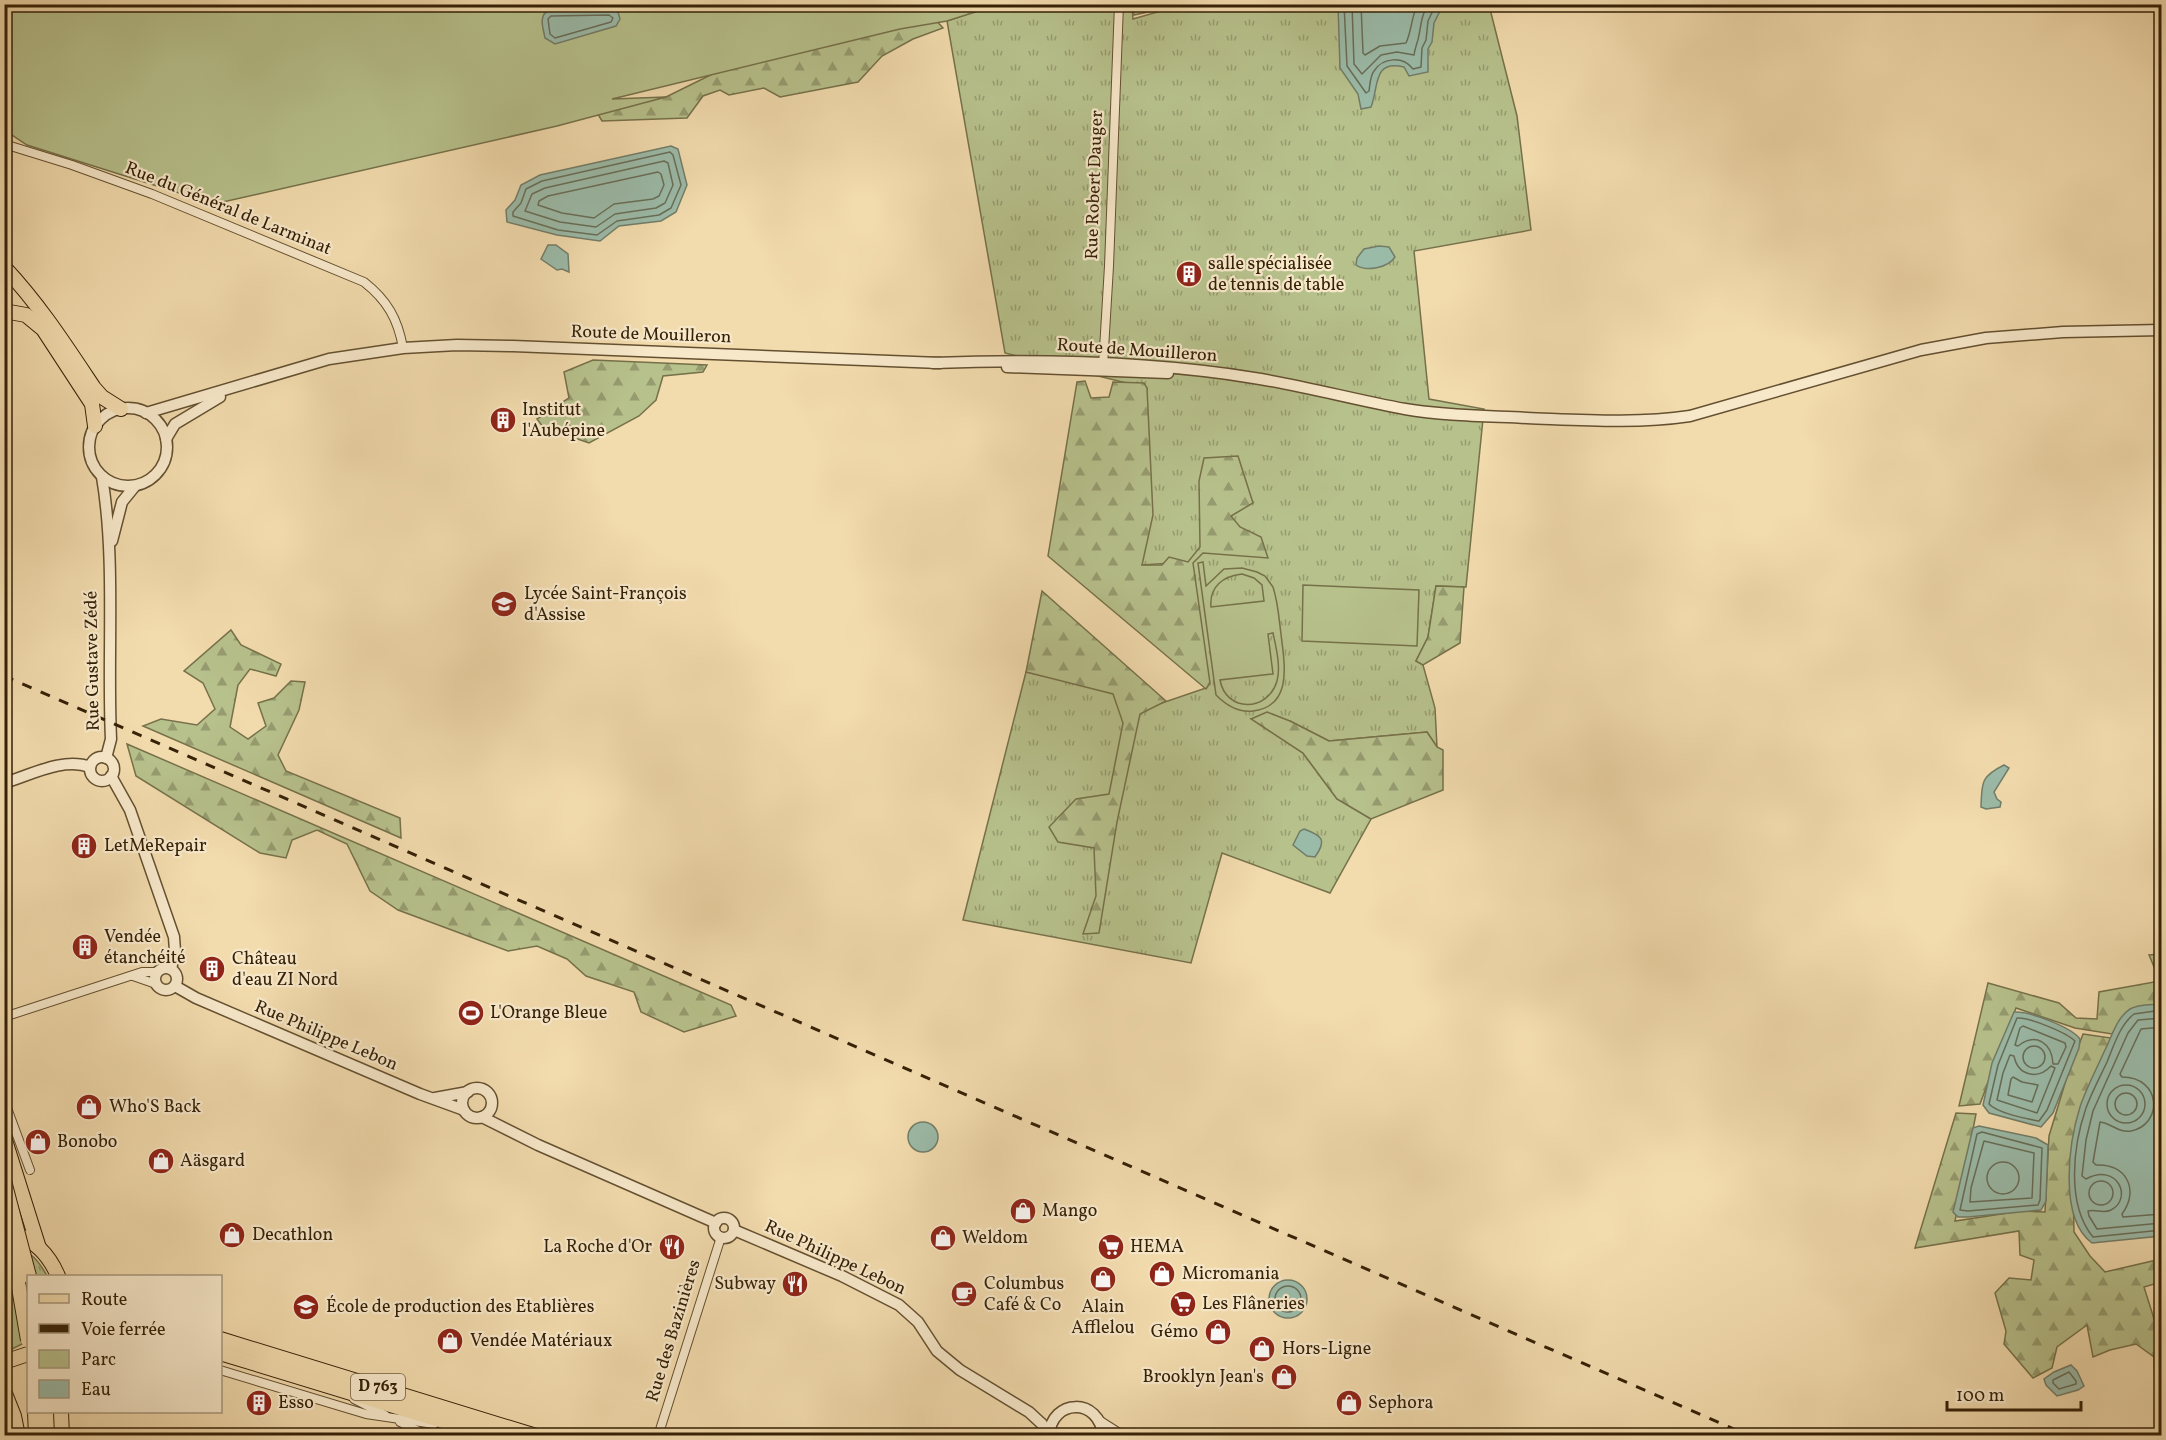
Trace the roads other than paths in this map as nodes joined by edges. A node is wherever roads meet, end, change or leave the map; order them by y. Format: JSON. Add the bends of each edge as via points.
{"nodes":[{"id":1,"x":1119,"y":4,"type":"edge"},
{"id":2,"x":4,"y":144,"type":"edge"},
{"id":3,"x":4,"y":267,"type":"edge"},
{"id":4,"x":4,"y":310,"type":"edge"},
{"id":5,"x":2162,"y":330,"type":"edge"},
{"id":6,"x":403,"y":348,"type":"junction"},
{"id":7,"x":933,"y":363,"type":"junction"},
{"id":8,"x":1103,"y":365,"type":"junction"},
{"id":9,"x":1040,"y":369,"type":"junction"},
{"id":10,"x":1119,"y":371,"type":"junction"},
{"id":11,"x":1226,"y":374,"type":"junction"},
{"id":12,"x":254,"y":383,"type":"junction"},
{"id":13,"x":121,"y":409,"type":"junction"},
{"id":14,"x":146,"y":412,"type":"junction"},
{"id":15,"x":95,"y":426,"type":"junction"},
{"id":16,"x":166,"y":439,"type":"junction"},
{"id":17,"x":102,"y":477,"type":"junction"},
{"id":18,"x":135,"y":486,"type":"junction"},
{"id":19,"x":109,"y":562,"type":"junction"},
{"id":20,"x":106,"y":758,"type":"junction"},
{"id":21,"x":90,"y":767,"type":"junction"},
{"id":22,"x":111,"y":776,"type":"junction"},
{"id":23,"x":4,"y":783,"type":"edge"},
{"id":24,"x":171,"y":969,"type":"junction"},
{"id":25,"x":158,"y":972,"type":"junction"},
{"id":26,"x":133,"y":976,"type":"junction"},
{"id":27,"x":156,"y":984,"type":"junction"},
{"id":28,"x":175,"y":986,"type":"junction"},
{"id":29,"x":4,"y":1017,"type":"edge"},
{"id":30,"x":468,"y":1092,"type":"junction"},
{"id":31,"x":434,"y":1098,"type":"junction"},
{"id":32,"x":4,"y":1100,"type":"edge"},
{"id":33,"x":492,"y":1105,"type":"junction"},
{"id":34,"x":464,"y":1110,"type":"junction"},
{"id":35,"x":482,"y":1117,"type":"junction"},
{"id":36,"x":515,"y":1133,"type":"junction"},
{"id":37,"x":4,"y":1137,"type":"edge"},
{"id":38,"x":30,"y":1170,"type":"dead end"},
{"id":39,"x":4,"y":1180,"type":"edge"},
{"id":40,"x":4,"y":1223,"type":"edge"},
{"id":41,"x":716,"y":1223,"type":"junction"},
{"id":42,"x":734,"y":1230,"type":"junction"},
{"id":43,"x":4,"y":1232,"type":"edge"},
{"id":44,"x":721,"y":1237,"type":"junction"},
{"id":45,"x":39,"y":1248,"type":"junction"},
{"id":46,"x":29,"y":1275,"type":"edge"},
{"id":47,"x":58,"y":1275,"type":"edge"},
{"id":48,"x":27,"y":1334,"type":"edge"},
{"id":49,"x":222,"y":1341,"type":"edge"},
{"id":50,"x":27,"y":1354,"type":"edge"},
{"id":51,"x":222,"y":1354,"type":"edge"},
{"id":52,"x":4,"y":1362,"type":"edge"},
{"id":53,"x":222,"y":1371,"type":"edge"},
{"id":54,"x":332,"y":1388,"type":"junction"},
{"id":55,"x":4,"y":1391,"type":"edge"},
{"id":56,"x":1029,"y":1412,"type":"junction"},
{"id":57,"x":35,"y":1413,"type":"edge"},
{"id":58,"x":46,"y":1413,"type":"edge"},
{"id":59,"x":60,"y":1413,"type":"edge"},
{"id":60,"x":1055,"y":1417,"type":"junction"},
{"id":61,"x":393,"y":1419,"type":"junction"},
{"id":62,"x":1099,"y":1420,"type":"junction"},
{"id":63,"x":18,"y":1436,"type":"edge"},
{"id":64,"x":36,"y":1436,"type":"edge"},
{"id":65,"x":47,"y":1436,"type":"edge"},
{"id":66,"x":62,"y":1436,"type":"edge"},
{"id":67,"x":429,"y":1436,"type":"edge"},
{"id":68,"x":490,"y":1436,"type":"edge"},
{"id":69,"x":536,"y":1436,"type":"edge"},
{"id":70,"x":658,"y":1436,"type":"edge"},
{"id":71,"x":1049,"y":1436,"type":"edge"},
{"id":72,"x":1103,"y":1436,"type":"edge"},
{"id":73,"x":1124,"y":1436,"type":"edge"}],
"edges":[{"from":1,"to":8,"type":"street","name":"Rue Robert Dauger"},
{"from":2,"to":6,"type":"street","name":"Rue du Général de Larminat","via":[[152,194],[364,282],[389,306]]},
{"from":3,"to":13,"type":"main road","via":[[45,315],[94,388]]},
{"from":4,"to":15,"type":"main road","via":[[26,315],[44,329],[92,404]]},
{"from":5,"to":11,"type":"street","via":[[1986,338],[1921,350],[1701,413],[1657,421],[1492,417],[1407,409]]},
{"from":6,"to":7,"type":"street","name":"Route de Mouilleron","via":[[513,346]]},
{"from":6,"to":12,"type":"street","name":"Route de Mouilleron","via":[[328,359]]},
{"from":7,"to":8,"type":"street","name":"Route de Mouilleron","via":[[1017,360]]},
{"from":7,"to":9,"type":"street","name":"Route de Mouilleron"},
{"from":8,"to":9,"type":"street"},
{"from":8,"to":10,"type":"street"},
{"from":8,"to":11,"type":"street","name":"Route de Mouilleron","via":[[1153,365]]},
{"from":9,"to":10,"type":"street","name":"Route de Mouilleron"},
{"from":10,"to":11,"type":"street","name":"Route de Mouilleron"},
{"from":12,"to":14,"type":"street"},
{"from":12,"to":16,"type":"street","via":[[209,402],[175,423]]},
{"from":13,"to":14,"type":"street"},
{"from":13,"to":15,"type":"street"},
{"from":14,"to":16,"type":"street","via":[[155,419]]},
{"from":15,"to":17,"type":"street","via":[[89,449],[91,461]]},
{"from":16,"to":18,"type":"street","via":[[161,468],[148,481]]},
{"from":17,"to":18,"type":"street","via":[[112,483]]},
{"from":17,"to":19,"type":"street","name":"Rue Gustave Zédé"},
{"from":18,"to":19,"type":"street","name":"Rue Gustave Zédé","via":[[122,502]]},
{"from":19,"to":20,"type":"street","name":"Rue Gustave Zédé","via":[[111,739]]},
{"from":20,"to":21,"type":"street","via":[[96,758]]},
{"from":20,"to":22,"type":"street","via":[[113,766]]},
{"from":21,"to":22,"type":"street","via":[[97,779]]},
{"from":21,"to":23,"type":"street","via":[[61,765]]},
{"from":22,"to":24,"type":"street","via":[[130,810],[174,937]]},
{"from":24,"to":25,"type":"street"},
{"from":24,"to":28,"type":"street","via":[[178,978]]},
{"from":25,"to":26,"type":"street"},
{"from":25,"to":27,"type":"street"},
{"from":26,"to":27,"type":"street"},
{"from":26,"to":29,"type":"street"},
{"from":27,"to":28,"type":"street","via":[[164,990]]},
{"from":28,"to":31,"type":"street","name":"Rue Philippe Lebon","via":[[206,1003]]},
{"from":30,"to":31,"type":"street"},
{"from":30,"to":33,"type":"street","via":[[483,1090]]},
{"from":30,"to":34,"type":"street","via":[[463,1100]]},
{"from":31,"to":34,"type":"street","name":"Rue Philippe Lebon"},
{"from":32,"to":38,"type":"street"},
{"from":33,"to":35,"type":"street"},
{"from":33,"to":36,"type":"street","name":"Rue Philippe Lebon"},
{"from":34,"to":35,"type":"street","via":[[470,1116]]},
{"from":35,"to":36,"type":"street","name":"Rue Philippe Lebon"},
{"from":36,"to":41,"type":"street","name":"Rue Philippe Lebon"},
{"from":37,"to":45,"type":"main road"},
{"from":39,"to":46,"type":"main road","bridge":true},
{"from":40,"to":48,"type":"main road","bridge":true},
{"from":41,"to":42,"type":"street","name":"Rue Philippe Lebon","via":[[727,1219]]},
{"from":41,"to":44,"type":"street","via":[[715,1231]]},
{"from":42,"to":44,"type":"street","via":[[730,1236]]},
{"from":42,"to":56,"type":"street","name":"Rue Philippe Lebon","via":[[899,1305],[918,1322],[937,1351]]},
{"from":43,"to":45,"type":"main road","via":[[28,1239]]},
{"from":44,"to":70,"type":"street","name":"Rue des Bazinières"},
{"from":45,"to":47,"type":"main road"},
{"from":49,"to":69,"type":"main road","number":"D 763"},
{"from":50,"to":52,"type":"main road"},
{"from":51,"to":54,"type":"main road","number":"D 763"},
{"from":53,"to":61,"type":"street"},
{"from":54,"to":61,"type":"street"},
{"from":54,"to":68,"type":"main road","number":"D 763"},
{"from":55,"to":63,"type":"main road"},
{"from":56,"to":60,"type":"street","name":"Rue Philippe Lebon"},
{"from":56,"to":71,"type":"street","name":"Rue Philippe Lebon"},
{"from":57,"to":64,"type":"main road"},
{"from":58,"to":65,"type":"main road"},
{"from":59,"to":66,"type":"main road"},
{"from":60,"to":62,"type":"street","via":[[1068,1408],[1080,1407]]},
{"from":60,"to":71,"type":"street"},
{"from":61,"to":67,"type":"street"},
{"from":61,"to":68,"type":"street"},
{"from":62,"to":72,"type":"street"},
{"from":62,"to":73,"type":"street"}]}
